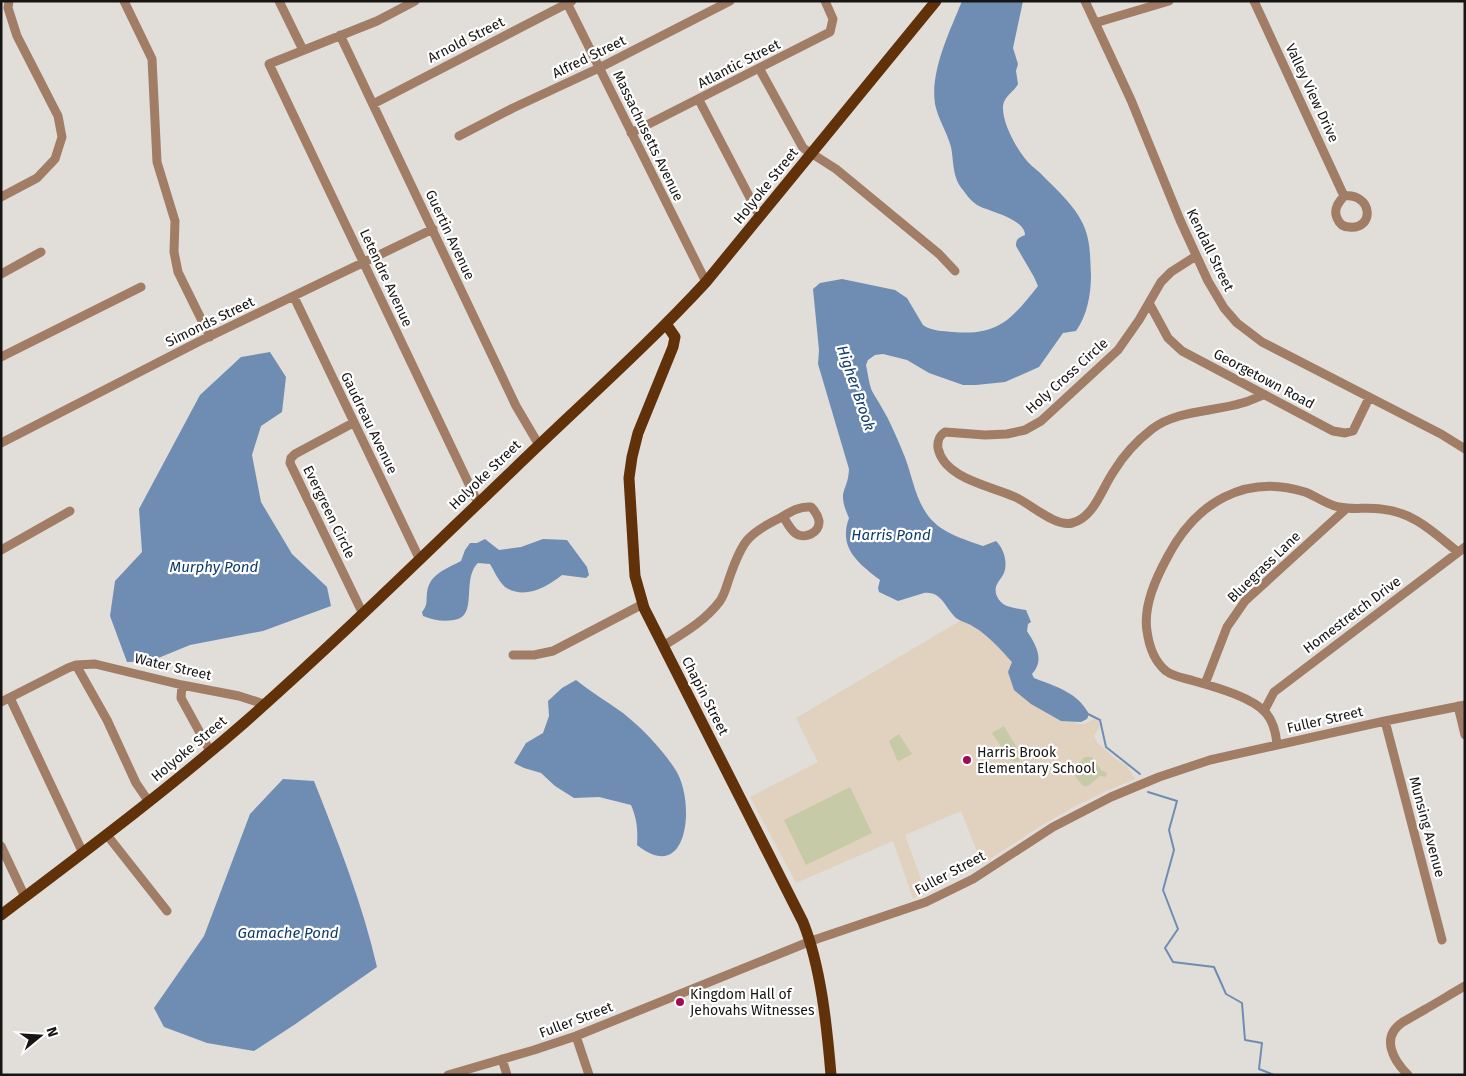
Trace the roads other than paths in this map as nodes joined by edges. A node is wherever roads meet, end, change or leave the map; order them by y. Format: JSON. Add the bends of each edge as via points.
{"nodes":[{"id":1,"x":9,"y":1,"type":"edge"},
{"id":2,"x":124,"y":1,"type":"edge"},
{"id":3,"x":279,"y":1,"type":"edge"},
{"id":4,"x":415,"y":1,"type":"edge"},
{"id":5,"x":730,"y":1,"type":"edge"},
{"id":6,"x":825,"y":1,"type":"edge"},
{"id":7,"x":936,"y":1,"type":"edge"},
{"id":8,"x":1086,"y":1,"type":"edge"},
{"id":9,"x":1169,"y":1,"type":"edge"},
{"id":10,"x":1254,"y":1,"type":"edge"},
{"id":11,"x":568,"y":2,"type":"edge"},
{"id":12,"x":1095,"y":23,"type":"junction"},
{"id":13,"x":340,"y":35,"type":"junction"},
{"id":14,"x":303,"y":50,"type":"junction"},
{"id":15,"x":599,"y":68,"type":"junction"},
{"id":16,"x":759,"y":68,"type":"junction"},
{"id":17,"x":699,"y":100,"type":"junction"},
{"id":18,"x":373,"y":104,"type":"junction"},
{"id":19,"x":631,"y":133,"type":"junction"},
{"id":20,"x":459,"y":136,"type":"dead end"},
{"id":21,"x":812,"y":153,"type":"junction"},
{"id":22,"x":1344,"y":196,"type":"dead end"},
{"id":23,"x":1,"y":197,"type":"edge"},
{"id":24,"x":760,"y":217,"type":"junction"},
{"id":25,"x":433,"y":230,"type":"junction"},
{"id":26,"x":41,"y":252,"type":"dead end"},
{"id":27,"x":1196,"y":256,"type":"junction"},
{"id":28,"x":364,"y":264,"type":"junction"},
{"id":29,"x":955,"y":271,"type":"dead end"},
{"id":30,"x":1,"y":274,"type":"edge"},
{"id":31,"x":706,"y":282,"type":"junction"},
{"id":32,"x":141,"y":287,"type":"dead end"},
{"id":33,"x":294,"y":297,"type":"junction"},
{"id":34,"x":1150,"y":304,"type":"junction"},
{"id":35,"x":666,"y":324,"type":"junction"},
{"id":36,"x":210,"y":337,"type":"junction"},
{"id":37,"x":1,"y":357,"type":"edge"},
{"id":38,"x":1264,"y":394,"type":"junction"},
{"id":39,"x":1369,"y":398,"type":"junction"},
{"id":40,"x":354,"y":423,"type":"junction"},
{"id":41,"x":1,"y":443,"type":"edge"},
{"id":42,"x":539,"y":445,"type":"junction"},
{"id":43,"x":1465,"y":449,"type":"edge"},
{"id":44,"x":478,"y":503,"type":"junction"},
{"id":45,"x":1347,"y":508,"type":"junction"},
{"id":46,"x":70,"y":511,"type":"dead end"},
{"id":47,"x":782,"y":516,"type":"dead end"},
{"id":48,"x":1462,"y":549,"type":"edge"},
{"id":49,"x":1,"y":550,"type":"edge"},
{"id":50,"x":420,"y":560,"type":"junction"},
{"id":51,"x":643,"y":604,"type":"junction"},
{"id":52,"x":363,"y":614,"type":"junction"},
{"id":53,"x":663,"y":646,"type":"junction"},
{"id":54,"x":513,"y":655,"type":"dead end"},
{"id":55,"x":76,"y":665,"type":"junction"},
{"id":56,"x":1205,"y":684,"type":"junction"},
{"id":57,"x":182,"y":685,"type":"junction"},
{"id":58,"x":5,"y":700,"type":"edge"},
{"id":59,"x":264,"y":704,"type":"junction"},
{"id":60,"x":1461,"y":706,"type":"edge"},
{"id":61,"x":1264,"y":711,"type":"junction"},
{"id":62,"x":1385,"y":721,"type":"junction"},
{"id":63,"x":1465,"y":735,"type":"edge"},
{"id":64,"x":1277,"y":744,"type":"junction"},
{"id":65,"x":210,"y":751,"type":"junction"},
{"id":66,"x":149,"y":802,"type":"junction"},
{"id":67,"x":107,"y":835,"type":"junction"},
{"id":68,"x":1,"y":846,"type":"edge"},
{"id":69,"x":84,"y":852,"type":"junction"},
{"id":70,"x":25,"y":897,"type":"junction"},
{"id":71,"x":168,"y":912,"type":"dead end"},
{"id":72,"x":1,"y":915,"type":"edge"},
{"id":73,"x":1442,"y":940,"type":"dead end"},
{"id":74,"x":810,"y":941,"type":"junction"},
{"id":75,"x":1465,"y":986,"type":"edge"},
{"id":76,"x":576,"y":1036,"type":"junction"},
{"id":77,"x":502,"y":1059,"type":"junction"},
{"id":78,"x":448,"y":1075,"type":"edge"},
{"id":79,"x":507,"y":1075,"type":"edge"},
{"id":80,"x":589,"y":1075,"type":"edge"},
{"id":81,"x":831,"y":1075,"type":"edge"},
{"id":82,"x":1408,"y":1075,"type":"edge"}],
"edges":[{"from":1,"to":23,"type":"street","via":[[8,8],[17,36],[58,116],[62,137],[55,159],[37,178]]},
{"from":2,"to":36,"type":"street","via":[[152,59],[157,162],[175,221],[174,252],[178,272]]},
{"from":3,"to":14,"type":"street"},
{"from":4,"to":13,"type":"street"},
{"from":5,"to":15,"type":"street","name":"Alfred Street"},
{"from":6,"to":16,"type":"street","name":"Atlantic Street","via":[[833,19],[830,32]]},
{"from":7,"to":21,"type":"main road","name":"Holyoke Street"},
{"from":8,"to":12,"type":"street","name":"Kendall Street"},
{"from":9,"to":12,"type":"street"},
{"from":10,"to":22,"type":"street","name":"Valley View Drive"},
{"from":11,"to":15,"type":"street","name":"Massachusetts Avenue"},
{"from":11,"to":18,"type":"street","name":"Arnold Street"},
{"from":12,"to":27,"type":"street","name":"Kendall Street","via":[[1134,106]]},
{"from":13,"to":14,"type":"street"},
{"from":13,"to":18,"type":"street","name":"Guertin Avenue"},
{"from":14,"to":28,"type":"street","name":"Letendre Avenue","via":[[268,64]]},
{"from":15,"to":19,"type":"street","name":"Massachusetts Avenue"},
{"from":15,"to":20,"type":"street","name":"Alfred Street"},
{"from":16,"to":17,"type":"street","name":"Atlantic Street"},
{"from":16,"to":21,"type":"street","via":[[804,148]]},
{"from":17,"to":19,"type":"street","name":"Atlantic Street"},
{"from":17,"to":24,"type":"street"},
{"from":18,"to":25,"type":"street","name":"Guertin Avenue"},
{"from":19,"to":31,"type":"street","name":"Massachusetts Avenue"},
{"from":21,"to":24,"type":"main road","name":"Holyoke Street"},
{"from":21,"to":29,"type":"street","via":[[844,175]]},
{"from":24,"to":31,"type":"main road","name":"Holyoke Street"},
{"from":25,"to":28,"type":"street","name":"Simonds Street"},
{"from":25,"to":42,"type":"street","name":"Guertin Avenue","via":[[516,406]]},
{"from":26,"to":30,"type":"street"},
{"from":27,"to":34,"type":"street","name":"Holy Cross Circle","via":[[1161,282]]},
{"from":27,"to":39,"type":"street","name":"Kendall Street","via":[[1217,298],[1247,332]]},
{"from":28,"to":33,"type":"street","name":"Simonds Street"},
{"from":28,"to":44,"type":"street","name":"Letendre Avenue"},
{"from":31,"to":35,"type":"main road","name":"Holyoke Street"},
{"from":32,"to":37,"type":"street"},
{"from":33,"to":36,"type":"street","name":"Simonds Street"},
{"from":33,"to":40,"type":"street","name":"Gaudreau Avenue"},
{"from":34,"to":38,"type":"street","name":"Georgetown Road","via":[[1168,338],[1176,346]]},
{"from":34,"to":38,"type":"street","name":"Holy Cross Circle","via":[[1118,350],[1037,424],[1007,434],[943,433],[938,447],[947,463],[959,474],[1018,498],[1057,522],[1072,523],[1089,512],[1118,465],[1152,428],[1193,412],[1242,403]]},
{"from":35,"to":42,"type":"main road","name":"Holyoke Street"},
{"from":35,"to":51,"type":"main road","name":"Chapin Street","via":[[675,337],[673,347],[638,433],[630,478],[635,576]]},
{"from":36,"to":41,"type":"street","name":"Simonds Street"},
{"from":38,"to":39,"type":"street","name":"Georgetown Road","via":[[1333,431],[1345,433],[1355,428]]},
{"from":39,"to":43,"type":"street","name":"Kendall Street"},
{"from":40,"to":50,"type":"street","name":"Gaudreau Avenue"},
{"from":40,"to":52,"type":"street","name":"Evergreen Circle","via":[[295,454],[290,463]]},
{"from":42,"to":44,"type":"main road","name":"Holyoke Street"},
{"from":44,"to":50,"type":"main road","name":"Holyoke Street"},
{"from":45,"to":48,"type":"street","via":[[1404,513]]},
{"from":45,"to":56,"type":"street","name":"Bluegrass Lane","via":[[1244,601],[1227,627]]},
{"from":45,"to":56,"type":"street","via":[[1305,492],[1263,486],[1240,490],[1220,499],[1185,528],[1163,565],[1152,592],[1146,629],[1149,646],[1166,670]]},
{"from":46,"to":49,"type":"street"},
{"from":47,"to":53,"type":"street","via":[[761,527],[745,541],[738,551],[721,599],[711,612]]},
{"from":48,"to":61,"type":"street","name":"Homestretch Drive","via":[[1274,692]]},
{"from":50,"to":52,"type":"main road","name":"Holyoke Street"},
{"from":51,"to":53,"type":"main road","name":"Chapin Street"},
{"from":51,"to":54,"type":"street","via":[[553,650]]},
{"from":52,"to":59,"type":"main road","name":"Holyoke Street"},
{"from":53,"to":74,"type":"main road","name":"Chapin Street"},
{"from":55,"to":57,"type":"street","name":"Water Street","via":[[95,664]]},
{"from":55,"to":58,"type":"street"},
{"from":55,"to":66,"type":"street","via":[[107,720],[136,783]]},
{"from":56,"to":61,"type":"street","via":[[1250,701]]},
{"from":57,"to":59,"type":"street","name":"Water Street"},
{"from":57,"to":65,"type":"street","via":[[181,698]]},
{"from":58,"to":69,"type":"street"},
{"from":59,"to":65,"type":"main road","name":"Holyoke Street"},
{"from":60,"to":62,"type":"street","name":"Fuller Street"},
{"from":60,"to":63,"type":"street"},
{"from":61,"to":64,"type":"street","via":[[1272,723]]},
{"from":62,"to":64,"type":"street","name":"Fuller Street"},
{"from":62,"to":73,"type":"street","name":"Munsing Avenue"},
{"from":64,"to":74,"type":"street","name":"Fuller Street","via":[[1210,760],[1111,797],[1054,827],[978,876],[940,896]]},
{"from":65,"to":66,"type":"main road","name":"Holyoke Street"},
{"from":66,"to":67,"type":"main road","name":"Holyoke Street"},
{"from":67,"to":69,"type":"main road","name":"Holyoke Street"},
{"from":67,"to":71,"type":"street"},
{"from":68,"to":70,"type":"street"},
{"from":69,"to":70,"type":"main road","name":"Holyoke Street"},
{"from":70,"to":72,"type":"main road","name":"Holyoke Street"},
{"from":74,"to":76,"type":"street","name":"Fuller Street"},
{"from":74,"to":81,"type":"main road","name":"Chapin Street","via":[[827,1028]]},
{"from":75,"to":82,"type":"street","via":[[1404,1021],[1394,1032],[1391,1050],[1396,1062]]},
{"from":76,"to":77,"type":"street","name":"Fuller Street"},
{"from":76,"to":80,"type":"street"},
{"from":77,"to":78,"type":"street","name":"Fuller Street"},
{"from":77,"to":79,"type":"street"}]}
